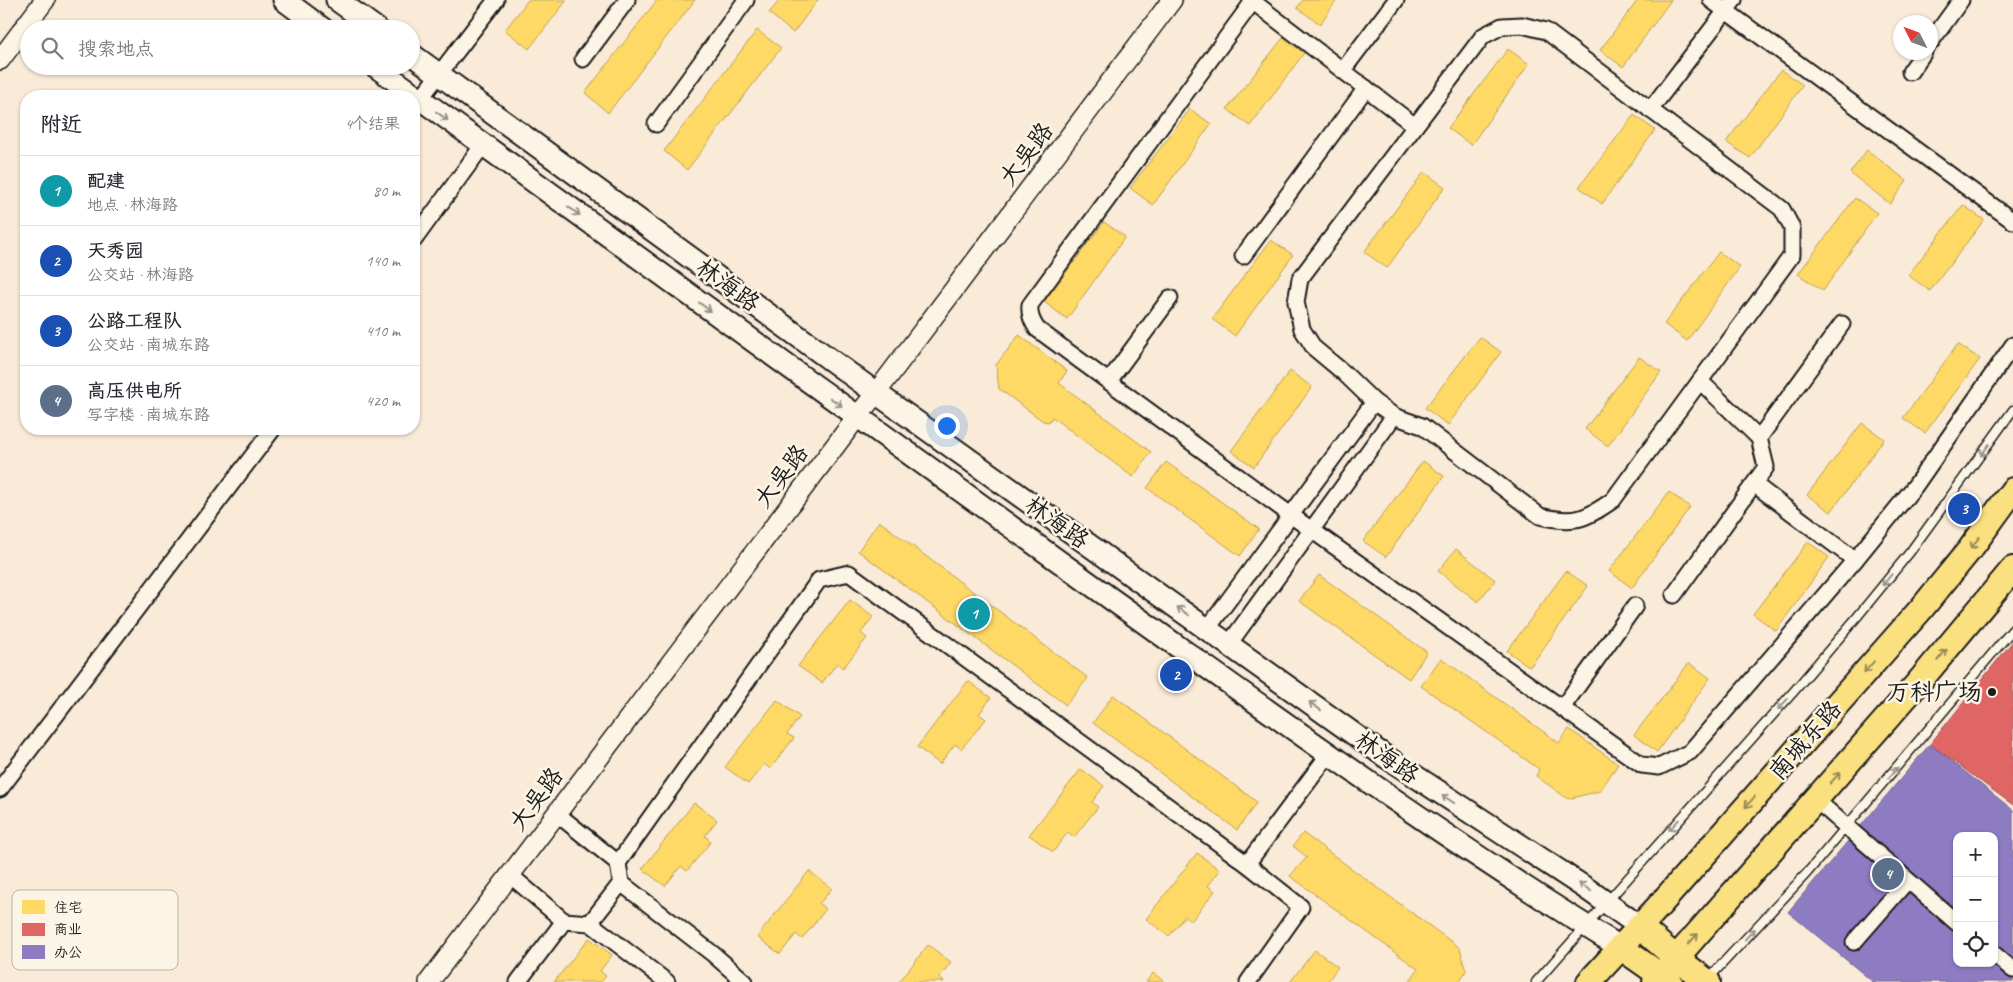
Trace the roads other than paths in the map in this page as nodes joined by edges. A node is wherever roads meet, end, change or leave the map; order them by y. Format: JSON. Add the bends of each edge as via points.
{"nodes":[{"id":1,"x":45,"y":0,"type":"edge"},
{"id":2,"x":284,"y":0,"type":"edge"},
{"id":3,"x":337,"y":0,"type":"edge"},
{"id":4,"x":496,"y":0,"type":"edge"},
{"id":5,"x":627,"y":0,"type":"edge"},
{"id":6,"x":746,"y":0,"type":"edge"},
{"id":7,"x":1172,"y":0,"type":"edge"},
{"id":8,"x":1253,"y":0,"type":"edge"},
{"id":9,"x":1396,"y":0,"type":"edge"},
{"id":10,"x":1710,"y":0,"type":"edge"},
{"id":11,"x":1961,"y":0,"type":"edge"},
{"id":12,"x":1730,"y":6,"type":"edge"},
{"id":13,"x":30,"y":20,"type":"edge"},
{"id":14,"x":311,"y":20,"type":"edge"},
{"id":15,"x":365,"y":20,"type":"edge"},
{"id":16,"x":1938,"y":32,"type":"edge"},
{"id":17,"x":20,"y":33,"type":"edge"},
{"id":18,"x":583,"y":59,"type":"dead end"},
{"id":19,"x":0,"y":60,"type":"edge"},
{"id":20,"x":420,"y":60,"type":"edge"},
{"id":21,"x":1918,"y":60,"type":"edge"},
{"id":22,"x":1343,"y":70,"type":"junction"},
{"id":23,"x":1910,"y":72,"type":"dead end"},
{"id":24,"x":439,"y":74,"type":"junction"},
{"id":25,"x":387,"y":75,"type":"edge"},
{"id":26,"x":1366,"y":88,"type":"junction"},
{"id":27,"x":408,"y":90,"type":"edge"},
{"id":28,"x":420,"y":99,"type":"joint"},
{"id":29,"x":1650,"y":110,"type":"junction"},
{"id":30,"x":656,"y":124,"type":"dead end"},
{"id":31,"x":1415,"y":126,"type":"junction"},
{"id":32,"x":483,"y":145,"type":"junction"},
{"id":33,"x":2013,"y":221,"type":"edge"},
{"id":34,"x":420,"y":232,"type":"edge"},
{"id":35,"x":1243,"y":256,"type":"dead end"},
{"id":36,"x":1170,"y":298,"type":"dead end"},
{"id":37,"x":1842,"y":324,"type":"dead end"},
{"id":38,"x":2013,"y":345,"type":"edge"},
{"id":39,"x":1109,"y":381,"type":"junction"},
{"id":40,"x":1700,"y":381,"type":"junction"},
{"id":41,"x":876,"y":393,"type":"junction"},
{"id":42,"x":1374,"y":402,"type":"junction"},
{"id":43,"x":2013,"y":410,"type":"edge"},
{"id":44,"x":1394,"y":416,"type":"junction"},
{"id":45,"x":857,"y":417,"type":"junction"},
{"id":46,"x":268,"y":435,"type":"edge"},
{"id":47,"x":1759,"y":438,"type":"junction"},
{"id":48,"x":1754,"y":484,"type":"junction"},
{"id":49,"x":2013,"y":490,"type":"edge"},
{"id":50,"x":1292,"y":516,"type":"junction"},
{"id":51,"x":1312,"y":530,"type":"junction"},
{"id":52,"x":1855,"y":560,"type":"junction"},
{"id":53,"x":2013,"y":569,"type":"edge"},
{"id":54,"x":1674,"y":595,"type":"dead end"},
{"id":55,"x":1635,"y":606,"type":"dead end"},
{"id":56,"x":1208,"y":628,"type":"junction"},
{"id":57,"x":2013,"y":630,"type":"edge"},
{"id":58,"x":1229,"y":644,"type":"junction"},
{"id":59,"x":1562,"y":708,"type":"junction"},
{"id":60,"x":1329,"y":754,"type":"junction"},
{"id":61,"x":0,"y":789,"type":"edge"},
{"id":62,"x":1816,"y":800,"type":"junction"},
{"id":63,"x":556,"y":814,"type":"junction"},
{"id":64,"x":1846,"y":827,"type":"junction"},
{"id":65,"x":618,"y":863,"type":"junction"},
{"id":66,"x":1247,"y":864,"type":"junction"},
{"id":67,"x":510,"y":875,"type":"junction"},
{"id":68,"x":1907,"y":881,"type":"junction"},
{"id":69,"x":620,"y":883,"type":"junction"},
{"id":70,"x":1605,"y":902,"type":"junction"},
{"id":71,"x":564,"y":921,"type":"junction"},
{"id":72,"x":1956,"y":922,"type":"edge"},
{"id":73,"x":590,"y":923,"type":"junction"},
{"id":74,"x":1585,"y":926,"type":"junction"},
{"id":75,"x":1639,"y":926,"type":"junction"},
{"id":76,"x":1854,"y":942,"type":"dead end"},
{"id":77,"x":1620,"y":948,"type":"junction"},
{"id":78,"x":1998,"y":957,"type":"edge"},
{"id":79,"x":2013,"y":970,"type":"edge"},
{"id":80,"x":1665,"y":974,"type":"edge"},
{"id":81,"x":429,"y":982,"type":"edge"},
{"id":82,"x":518,"y":982,"type":"edge"},
{"id":83,"x":667,"y":982,"type":"edge"},
{"id":84,"x":745,"y":982,"type":"edge"},
{"id":85,"x":1248,"y":982,"type":"edge"},
{"id":86,"x":1536,"y":982,"type":"edge"},
{"id":87,"x":1588,"y":982,"type":"edge"},
{"id":88,"x":1707,"y":982,"type":"edge"}],
"edges":[{"from":1,"to":13,"type":"street"},
{"from":2,"to":14,"type":"main road"},
{"from":3,"to":15,"type":"main road"},
{"from":4,"to":24,"type":"street"},
{"from":5,"to":18,"type":"street"},
{"from":6,"to":30,"type":"street"},
{"from":7,"to":41,"type":"street","name":"大吴路"},
{"from":8,"to":22,"type":"street"},
{"from":8,"to":39,"type":"street","via":[[1030,305],[1029,313],[1037,329]]},
{"from":9,"to":22,"type":"street"},
{"from":10,"to":12,"type":"street"},
{"from":11,"to":16,"type":"street"},
{"from":12,"to":29,"type":"street"},
{"from":12,"to":33,"type":"street"},
{"from":17,"to":19,"type":"street"},
{"from":20,"to":24,"type":"main road","name":"林海路"},
{"from":21,"to":23,"type":"street"},
{"from":22,"to":26,"type":"street"},
{"from":24,"to":28,"type":"street"},
{"from":24,"to":41,"type":"main road","name":"林海路"},
{"from":25,"to":27,"type":"main road","name":"林海路"},
{"from":26,"to":31,"type":"street"},
{"from":26,"to":35,"type":"street"},
{"from":28,"to":32,"type":"main road","name":"林海路","one_way":true},
{"from":29,"to":31,"type":"street","via":[[1546,31],[1522,25],[1502,26],[1483,36]]},
{"from":29,"to":40,"type":"street","via":[[1782,209],[1792,228],[1792,255]]},
{"from":31,"to":42,"type":"street","via":[[1300,279],[1296,302],[1302,329],[1314,348]]},
{"from":32,"to":34,"type":"street"},
{"from":32,"to":45,"type":"main road","name":"林海路","one_way":true},
{"from":36,"to":39,"type":"street"},
{"from":37,"to":47,"type":"street"},
{"from":38,"to":52,"type":"street","via":[[1915,486]]},
{"from":39,"to":50,"type":"street"},
{"from":40,"to":44,"type":"street","via":[[1613,500],[1585,518],[1561,521],[1540,516],[1422,426]]},
{"from":40,"to":47,"type":"street"},
{"from":41,"to":45,"type":"street","name":"大吴路"},
{"from":56,"to":41,"type":"main road","name":"林海路","one_way":true},
{"from":42,"to":44,"type":"street"},
{"from":42,"to":50,"type":"street"},
{"from":43,"to":70,"type":"lane","one_way":true,"via":[[1910,552],[1795,690]]},
{"from":44,"to":51,"type":"street"},
{"from":45,"to":60,"type":"main road","name":"林海路"},
{"from":45,"to":63,"type":"street","name":"大吴路"},
{"from":46,"to":61,"type":"street"},
{"from":47,"to":48,"type":"street","via":[[1766,467]]},
{"from":48,"to":52,"type":"street"},
{"from":48,"to":54,"type":"street"},
{"from":49,"to":75,"type":"main road","name":"南城东路","one_way":true,"via":[[1922,608]]},
{"from":50,"to":51,"type":"street"},
{"from":50,"to":56,"type":"street"},
{"from":51,"to":58,"type":"street"},
{"from":51,"to":59,"type":"street"},
{"from":52,"to":59,"type":"street","via":[[1690,752],[1674,762],[1659,767],[1642,765]]},
{"from":62,"to":53,"type":"main road","name":"南城东路","one_way":true},
{"from":55,"to":59,"type":"street"},
{"from":56,"to":58,"type":"main road","name":"林海路"},
{"from":64,"to":57,"type":"lane","one_way":true},
{"from":70,"to":58,"type":"main road","name":"林海路","one_way":true,"via":[[1386,757]]},
{"from":60,"to":66,"type":"street"},
{"from":60,"to":74,"type":"main road","name":"林海路"},
{"from":62,"to":64,"type":"street"},
{"from":80,"to":62,"type":"main road","name":"南城东路","one_way":true},
{"from":63,"to":65,"type":"street"},
{"from":63,"to":67,"type":"street","name":"大吴路"},
{"from":64,"to":68,"type":"street"},
{"from":88,"to":64,"type":"lane","one_way":true},
{"from":65,"to":66,"type":"street","via":[[819,580],[848,573]]},
{"from":65,"to":69,"type":"street"},
{"from":66,"to":85,"type":"street","via":[[1301,907]]},
{"from":67,"to":71,"type":"street"},
{"from":67,"to":81,"type":"street","name":"大吴路"},
{"from":68,"to":72,"type":"street"},
{"from":68,"to":76,"type":"street"},
{"from":69,"to":73,"type":"street"},
{"from":69,"to":84,"type":"street","via":[[714,954]]},
{"from":70,"to":74,"type":"lane"},
{"from":70,"to":75,"type":"main road","name":"林海路"},
{"from":71,"to":73,"type":"street"},
{"from":71,"to":82,"type":"street"},
{"from":73,"to":83,"type":"street"},
{"from":74,"to":77,"type":"main road","name":"林海路"},
{"from":74,"to":86,"type":"lane"},
{"from":75,"to":77,"type":"main road","name":"南城东路"},
{"from":75,"to":80,"type":"main road","name":"林海路"},
{"from":77,"to":80,"type":"main road","name":"林海路"},
{"from":77,"to":87,"type":"main road","name":"南城东路"},
{"from":78,"to":79,"type":"street"},
{"from":80,"to":88,"type":"main road","name":"林海路"}]}
